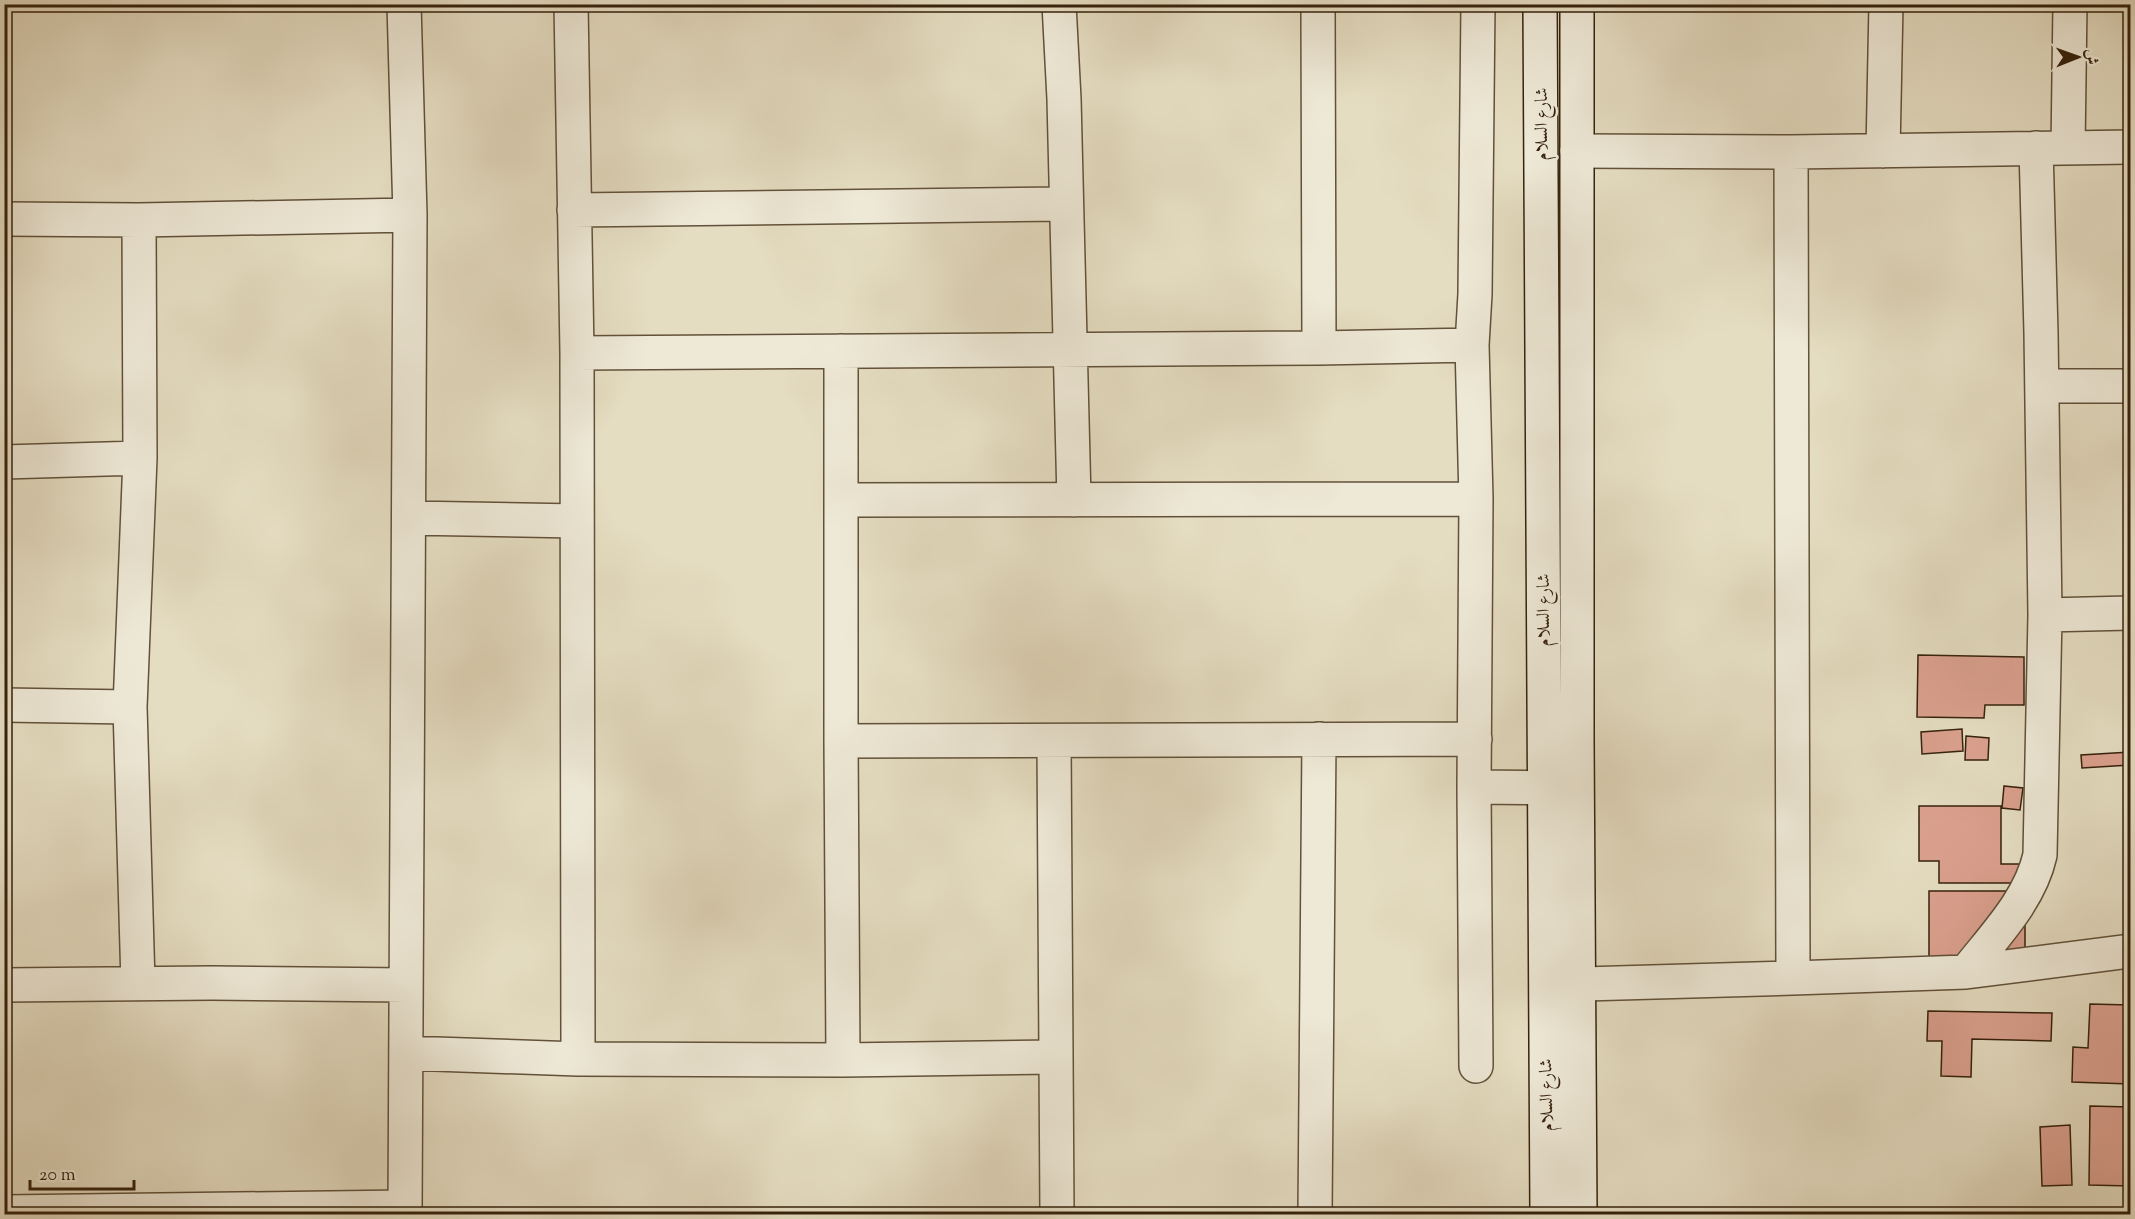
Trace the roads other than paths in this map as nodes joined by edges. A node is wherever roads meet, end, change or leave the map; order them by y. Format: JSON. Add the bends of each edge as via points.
{"nodes":[{"id":1,"x":404,"y":4,"type":"edge"},
{"id":2,"x":571,"y":4,"type":"edge"},
{"id":3,"x":1059,"y":4,"type":"edge"},
{"id":4,"x":1318,"y":4,"type":"edge"},
{"id":5,"x":1478,"y":4,"type":"edge"},
{"id":6,"x":1540,"y":4,"type":"edge"},
{"id":7,"x":1577,"y":4,"type":"edge"},
{"id":8,"x":1886,"y":4,"type":"edge"},
{"id":9,"x":2070,"y":4,"type":"edge"},
{"id":10,"x":2068,"y":147,"type":"junction"},
{"id":11,"x":2130,"y":147,"type":"edge"},
{"id":12,"x":2036,"y":148,"type":"junction"},
{"id":13,"x":1577,"y":151,"type":"junction"},
{"id":14,"x":1883,"y":151,"type":"junction"},
{"id":15,"x":1791,"y":152,"type":"junction"},
{"id":16,"x":1066,"y":204,"type":"junction"},
{"id":17,"x":574,"y":210,"type":"junction"},
{"id":18,"x":410,"y":215,"type":"junction"},
{"id":19,"x":4,"y":219,"type":"edge"},
{"id":20,"x":139,"y":220,"type":"junction"},
{"id":21,"x":1472,"y":345,"type":"junction"},
{"id":22,"x":1069,"y":348,"type":"junction"},
{"id":23,"x":1319,"y":348,"type":"junction"},
{"id":24,"x":841,"y":351,"type":"junction"},
{"id":25,"x":577,"y":353,"type":"junction"},
{"id":26,"x":2042,"y":386,"type":"junction"},
{"id":27,"x":2130,"y":386,"type":"edge"},
{"id":28,"x":140,"y":458,"type":"junction"},
{"id":29,"x":4,"y":462,"type":"edge"},
{"id":30,"x":841,"y":500,"type":"junction"},
{"id":31,"x":1074,"y":500,"type":"junction"},
{"id":32,"x":1476,"y":500,"type":"junction"},
{"id":33,"x":409,"y":518,"type":"junction"},
{"id":34,"x":577,"y":521,"type":"junction"},
{"id":35,"x":2130,"y":613,"type":"edge"},
{"id":36,"x":2045,"y":615,"type":"junction"},
{"id":37,"x":4,"y":705,"type":"edge"},
{"id":38,"x":130,"y":707,"type":"junction"},
{"id":39,"x":1319,"y":739,"type":"junction"},
{"id":40,"x":1475,"y":739,"type":"junction"},
{"id":41,"x":841,"y":741,"type":"junction"},
{"id":42,"x":1054,"y":741,"type":"junction"},
{"id":43,"x":1474,"y":787,"type":"junction"},
{"id":44,"x":1578,"y":788,"type":"junction"},
{"id":45,"x":1545,"y":789,"type":"junction"},
{"id":46,"x":2130,"y":951,"type":"edge"},
{"id":47,"x":1966,"y":972,"type":"junction"},
{"id":48,"x":1793,"y":978,"type":"junction"},
{"id":49,"x":138,"y":983,"type":"junction"},
{"id":50,"x":4,"y":985,"type":"edge"},
{"id":51,"x":406,"y":985,"type":"junction"},
{"id":52,"x":1546,"y":985,"type":"junction"},
{"id":53,"x":1580,"y":985,"type":"junction"},
{"id":54,"x":406,"y":1053,"type":"junction"},
{"id":55,"x":1055,"y":1058,"type":"junction"},
{"id":56,"x":578,"y":1059,"type":"junction"},
{"id":57,"x":843,"y":1060,"type":"junction"},
{"id":58,"x":1476,"y":1066,"type":"dead end"},
{"id":59,"x":405,"y":1211,"type":"edge"},
{"id":60,"x":4,"y":1212,"type":"edge"},
{"id":61,"x":1057,"y":1215,"type":"edge"},
{"id":62,"x":1315,"y":1215,"type":"edge"},
{"id":63,"x":1547,"y":1215,"type":"edge"},
{"id":64,"x":1580,"y":1215,"type":"edge"}],
"edges":[{"from":1,"to":18,"type":"street"},
{"from":2,"to":17,"type":"street"},
{"from":3,"to":16,"type":"street"},
{"from":4,"to":23,"type":"street"},
{"from":5,"to":21,"type":"street"},
{"from":6,"to":45,"type":"street","name":"شارع السلام"},
{"from":7,"to":13,"type":"street","name":"شارع السلام"},
{"from":8,"to":14,"type":"street"},
{"from":9,"to":10,"type":"street"},
{"from":10,"to":11,"type":"street"},
{"from":10,"to":12,"type":"street"},
{"from":12,"to":14,"type":"street"},
{"from":12,"to":26,"type":"street"},
{"from":13,"to":15,"type":"street"},
{"from":13,"to":44,"type":"street","name":"شارع السلام"},
{"from":14,"to":15,"type":"street"},
{"from":15,"to":48,"type":"street"},
{"from":16,"to":17,"type":"street"},
{"from":16,"to":22,"type":"street"},
{"from":17,"to":25,"type":"street"},
{"from":18,"to":20,"type":"street"},
{"from":18,"to":33,"type":"street"},
{"from":19,"to":20,"type":"street"},
{"from":20,"to":28,"type":"street"},
{"from":21,"to":23,"type":"street"},
{"from":21,"to":32,"type":"street"},
{"from":22,"to":23,"type":"street"},
{"from":22,"to":24,"type":"street"},
{"from":22,"to":31,"type":"street"},
{"from":24,"to":25,"type":"street"},
{"from":24,"to":30,"type":"street"},
{"from":25,"to":34,"type":"street"},
{"from":26,"to":27,"type":"street"},
{"from":26,"to":36,"type":"street"},
{"from":28,"to":29,"type":"street"},
{"from":28,"to":38,"type":"street"},
{"from":30,"to":31,"type":"street"},
{"from":30,"to":41,"type":"street"},
{"from":31,"to":32,"type":"street"},
{"from":32,"to":40,"type":"street"},
{"from":33,"to":34,"type":"street"},
{"from":33,"to":51,"type":"street"},
{"from":34,"to":56,"type":"street"},
{"from":35,"to":36,"type":"street"},
{"from":36,"to":47,"type":"street","via":[[2040,855],[2027,892]]},
{"from":37,"to":38,"type":"street"},
{"from":38,"to":49,"type":"street"},
{"from":39,"to":40,"type":"street"},
{"from":39,"to":42,"type":"street"},
{"from":39,"to":62,"type":"street"},
{"from":40,"to":43,"type":"street"},
{"from":41,"to":42,"type":"street"},
{"from":41,"to":57,"type":"street"},
{"from":42,"to":55,"type":"street"},
{"from":43,"to":45,"type":"street"},
{"from":43,"to":58,"type":"street"},
{"from":44,"to":45,"type":"street"},
{"from":44,"to":53,"type":"street","name":"شارع السلام"},
{"from":45,"to":52,"type":"street","name":"شارع السلام"},
{"from":46,"to":47,"type":"street"},
{"from":47,"to":48,"type":"street"},
{"from":48,"to":53,"type":"street"},
{"from":49,"to":50,"type":"street"},
{"from":49,"to":51,"type":"street"},
{"from":51,"to":54,"type":"street"},
{"from":52,"to":53,"type":"street"},
{"from":52,"to":63,"type":"street","name":"شارع السلام"},
{"from":53,"to":64,"type":"street","name":"شارع السلام"},
{"from":54,"to":56,"type":"street"},
{"from":54,"to":59,"type":"street"},
{"from":55,"to":57,"type":"street"},
{"from":55,"to":61,"type":"street"},
{"from":56,"to":57,"type":"street"},
{"from":59,"to":60,"type":"street"}]}
